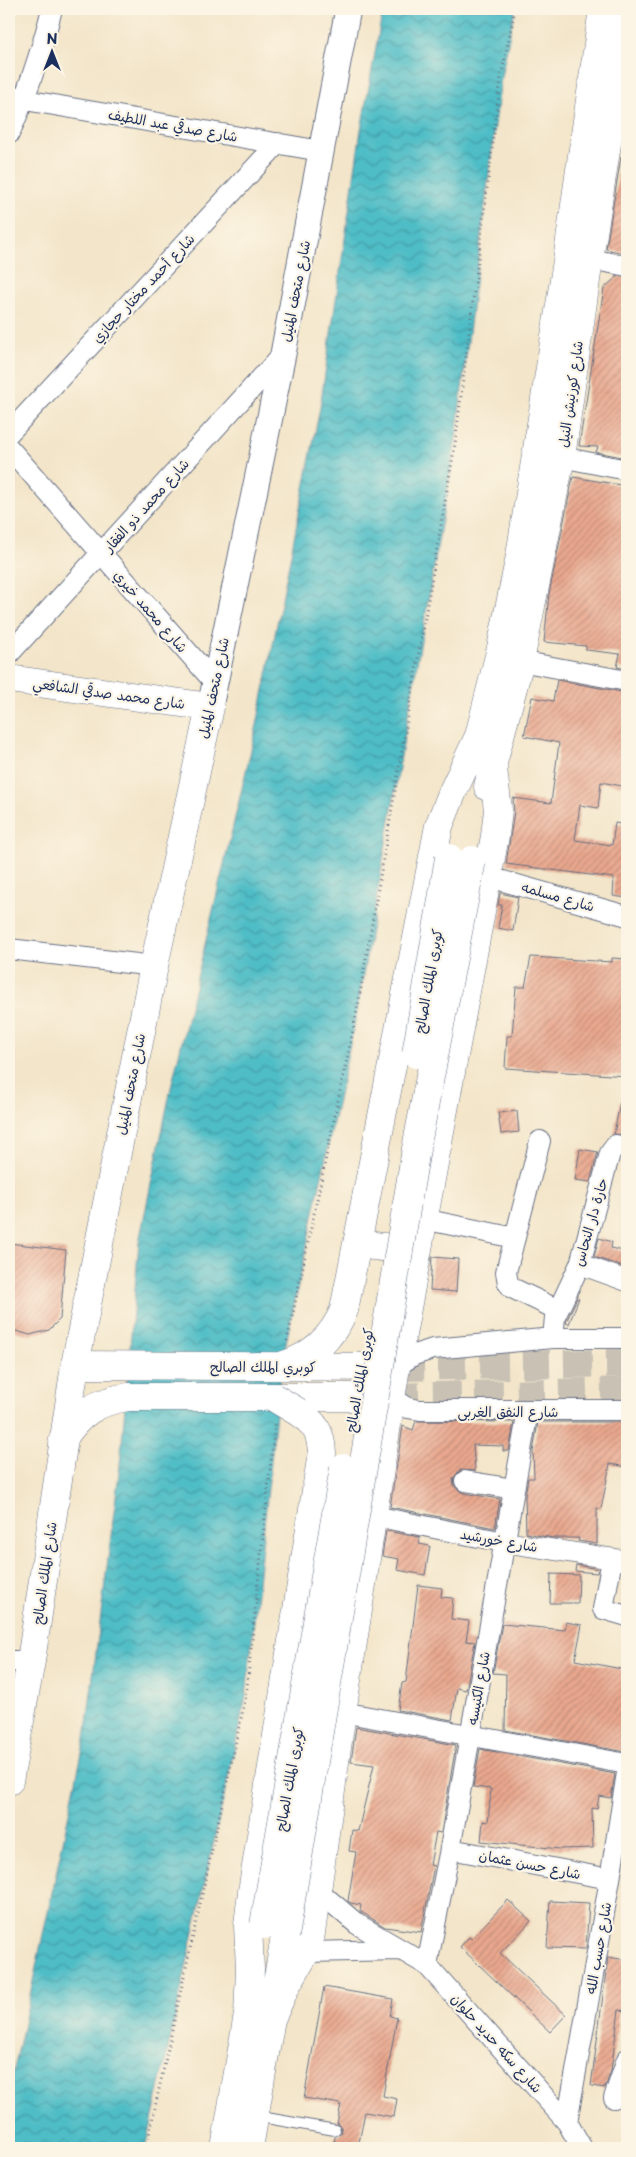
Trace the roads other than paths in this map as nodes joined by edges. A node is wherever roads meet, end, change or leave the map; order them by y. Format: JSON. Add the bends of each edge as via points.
{"nodes":[{"id":1,"x":52,"y":9,"type":"edge"},
{"id":2,"x":348,"y":9,"type":"edge"},
{"id":3,"x":603,"y":9,"type":"edge"},
{"id":4,"x":626,"y":30,"type":"edge"},
{"id":5,"x":25,"y":100,"type":"junction"},
{"id":6,"x":9,"y":134,"type":"edge"},
{"id":7,"x":278,"y":143,"type":"junction"},
{"id":8,"x":321,"y":151,"type":"junction"},
{"id":9,"x":589,"y":259,"type":"junction"},
{"id":10,"x":627,"y":266,"type":"edge"},
{"id":11,"x":283,"y":354,"type":"junction"},
{"id":12,"x":9,"y":432,"type":"edge"},
{"id":13,"x":9,"y":448,"type":"edge"},
{"id":14,"x":561,"y":457,"type":"junction"},
{"id":15,"x":627,"y":470,"type":"edge"},
{"id":16,"x":101,"y":554,"type":"junction"},
{"id":17,"x":9,"y":654,"type":"edge"},
{"id":18,"x":520,"y":661,"type":"junction"},
{"id":19,"x":9,"y":679,"type":"edge"},
{"id":20,"x":627,"y":681,"type":"edge"},
{"id":21,"x":212,"y":695,"type":"junction"},
{"id":22,"x":475,"y":747,"type":"junction"},
{"id":23,"x":492,"y":769,"type":"junction"},
{"id":24,"x":489,"y":877,"type":"junction"},
{"id":25,"x":627,"y":916,"type":"edge"},
{"id":26,"x":9,"y":949,"type":"edge"},
{"id":27,"x":154,"y":966,"type":"junction"},
{"id":28,"x":540,"y":1142,"type":"dead end"},
{"id":29,"x":627,"y":1147,"type":"edge"},
{"id":30,"x":423,"y":1218,"type":"junction"},
{"id":31,"x":515,"y":1238,"type":"junction"},
{"id":32,"x":357,"y":1244,"type":"junction"},
{"id":33,"x":417,"y":1251,"type":"junction"},
{"id":34,"x":580,"y":1264,"type":"junction"},
{"id":35,"x":627,"y":1281,"type":"edge"},
{"id":36,"x":558,"y":1310,"type":"junction"},
{"id":37,"x":553,"y":1338,"type":"junction"},
{"id":38,"x":627,"y":1338,"type":"edge"},
{"id":39,"x":318,"y":1355,"type":"junction"},
{"id":40,"x":74,"y":1366,"type":"junction"},
{"id":41,"x":102,"y":1366,"type":"junction"},
{"id":42,"x":396,"y":1367,"type":"junction"},
{"id":43,"x":391,"y":1398,"type":"junction"},
{"id":44,"x":116,"y":1399,"type":"junction"},
{"id":45,"x":283,"y":1402,"type":"junction"},
{"id":46,"x":627,"y":1410,"type":"edge"},
{"id":47,"x":528,"y":1411,"type":"junction"},
{"id":48,"x":63,"y":1439,"type":"junction"},
{"id":49,"x":465,"y":1481,"type":"dead end"},
{"id":50,"x":514,"y":1489,"type":"junction"},
{"id":51,"x":314,"y":1504,"type":"junction"},
{"id":52,"x":372,"y":1514,"type":"junction"},
{"id":53,"x":504,"y":1542,"type":"junction"},
{"id":54,"x":620,"y":1560,"type":"edge"},
{"id":55,"x":627,"y":1616,"type":"edge"},
{"id":56,"x":20,"y":1661,"type":"edge"},
{"id":57,"x":342,"y":1712,"type":"junction"},
{"id":58,"x":470,"y":1735,"type":"junction"},
{"id":59,"x":627,"y":1764,"type":"edge"},
{"id":60,"x":10,"y":1772,"type":"edge"},
{"id":61,"x":627,"y":1773,"type":"edge"},
{"id":62,"x":450,"y":1849,"type":"junction"},
{"id":63,"x":610,"y":1879,"type":"junction"},
{"id":64,"x":317,"y":1890,"type":"junction"},
{"id":65,"x":400,"y":1950,"type":"junction"},
{"id":66,"x":306,"y":1952,"type":"junction"},
{"id":67,"x":427,"y":1965,"type":"junction"},
{"id":68,"x":259,"y":2017,"type":"junction"},
{"id":69,"x":627,"y":2059,"type":"edge"},
{"id":70,"x":614,"y":2098,"type":"dead end"},
{"id":71,"x":254,"y":2115,"type":"junction"},
{"id":72,"x":566,"y":2122,"type":"junction"},
{"id":73,"x":335,"y":2130,"type":"dead end"},
{"id":74,"x":225,"y":2148,"type":"edge"},
{"id":75,"x":249,"y":2148,"type":"edge"},
{"id":76,"x":582,"y":2148,"type":"edge"}],
"edges":[{"from":1,"to":5,"type":"street"},
{"from":2,"to":8,"type":"street","name":"شارع متحف المنيل"},
{"from":3,"to":22,"type":"main road","name":"شارع كورنيش النيل","via":[[520,556],[502,648]]},
{"from":4,"to":9,"type":"main road","name":"شارع كورنيش النيل"},
{"from":5,"to":6,"type":"street"},
{"from":5,"to":7,"type":"street","name":"شارع صدقي عبد اللطيف"},
{"from":7,"to":8,"type":"street","name":"شارع صدقي عبد اللطيف"},
{"from":7,"to":12,"type":"street","name":"شارع أحمد مختار حجازي"},
{"from":8,"to":11,"type":"street","name":"شارع متحف المنيل"},
{"from":9,"to":10,"type":"street"},
{"from":9,"to":14,"type":"main road","name":"شارع كورنيش النيل"},
{"from":11,"to":16,"type":"street","name":"شارع محمد ذو الفقار"},
{"from":11,"to":21,"type":"street","name":"شارع متحف المنيل"},
{"from":13,"to":16,"type":"street","name":"شارع محمد خيري"},
{"from":14,"to":15,"type":"street"},
{"from":14,"to":18,"type":"main road","name":"شارع كورنيش النيل"},
{"from":16,"to":17,"type":"street","name":"شارع محمد ذو الفقار"},
{"from":16,"to":21,"type":"street","name":"شارع محمد خيري"},
{"from":18,"to":20,"type":"street"},
{"from":18,"to":23,"type":"main road","name":"شارع كورنيش النيل"},
{"from":19,"to":21,"type":"main road","name":"شارع محمد صدقي الشافعي"},
{"from":21,"to":27,"type":"main road","name":"شارع متحف المنيل"},
{"from":22,"to":32,"type":"main road","via":[[452,791],[439,826]]},
{"from":22,"to":68,"type":"main road","name":"كوبرى الملك الصالح","bridge":true,"via":[[448,858]]},
{"from":23,"to":24,"type":"main road","via":[[498,810]]},
{"from":23,"to":68,"type":"main road","name":"كوبرى الملك الصالح","bridge":true,"via":[[416,1149]]},
{"from":24,"to":25,"type":"street","name":"شارع مسلمه"},
{"from":24,"to":30,"type":"main road"},
{"from":26,"to":27,"type":"street"},
{"from":27,"to":40,"type":"main road","name":"شارع متحف المنيل"},
{"from":28,"to":31,"type":"street"},
{"from":29,"to":34,"type":"street","name":"حارة دار النحاس","via":[[616,1146],[610,1153]]},
{"from":30,"to":31,"type":"street"},
{"from":30,"to":33,"type":"main road"},
{"from":31,"to":36,"type":"street","via":[[506,1272],[508,1283]]},
{"from":32,"to":33,"type":"main road"},
{"from":32,"to":39,"type":"main road","via":[[344,1310]]},
{"from":33,"to":42,"type":"main road"},
{"from":34,"to":35,"type":"street"},
{"from":34,"to":36,"type":"street","name":"حارة دار النحاس"},
{"from":36,"to":37,"type":"street","name":"حارة دار النحاس","via":[[553,1323]]},
{"from":37,"to":38,"type":"street"},
{"from":37,"to":42,"type":"street","via":[[433,1349],[414,1355]]},
{"from":39,"to":41,"type":"main road","name":"كوبري الملك الصالح","via":[[281,1366]]},
{"from":39,"to":42,"type":"main road","name":"كوبري الملك الصالح"},
{"from":40,"to":41,"type":"main road","name":"كوبري الملك الصالح"},
{"from":40,"to":48,"type":"main road","name":"شارع الملك الصالح"},
{"from":41,"to":44,"type":"main road","via":[[92,1371],[87,1382],[90,1393],[98,1400]]},
{"from":42,"to":43,"type":"main road"},
{"from":43,"to":45,"type":"main road"},
{"from":43,"to":47,"type":"street","name":"شارع النفق الغربى","via":[[408,1408],[420,1410]]},
{"from":43,"to":52,"type":"main road"},
{"from":44,"to":45,"type":"main road"},
{"from":44,"to":48,"type":"main road","via":[[83,1413]]},
{"from":45,"to":51,"type":"main road","via":[[316,1426],[321,1438]]},
{"from":46,"to":47,"type":"street","name":"شارع النفق الغربى"},
{"from":47,"to":50,"type":"street","name":"شارع الكنيسه"},
{"from":48,"to":56,"type":"main road","name":"شارع الملك الصالح"},
{"from":49,"to":50,"type":"street"},
{"from":50,"to":53,"type":"street","name":"شارع الكنيسه"},
{"from":51,"to":52,"type":"main road","via":[[324,1498],[346,1496],[360,1502]]},
{"from":51,"to":68,"type":"main road","via":[[248,1924],[250,1970]]},
{"from":52,"to":53,"type":"street","name":"شارع خورشيد"},
{"from":52,"to":57,"type":"main road"},
{"from":53,"to":54,"type":"street","name":"شارع خورشيد"},
{"from":53,"to":58,"type":"street","name":"شارع الكنيسه"},
{"from":54,"to":55,"type":"street","via":[[602,1609]]},
{"from":56,"to":60,"type":"main road","name":"شارع الملك الصالح"},
{"from":57,"to":58,"type":"street"},
{"from":57,"to":64,"type":"main road"},
{"from":58,"to":59,"type":"street"},
{"from":58,"to":62,"type":"street","name":"شارع الكنيسه"},
{"from":61,"to":63,"type":"street","name":"شارع حسب الله"},
{"from":62,"to":63,"type":"street","name":"شارع حسن عثمان"},
{"from":62,"to":67,"type":"street","name":"شارع الكنيسه"},
{"from":63,"to":72,"type":"street","name":"شارع حسب الله"},
{"from":64,"to":65,"type":"street","name":"شارع سكه حديد حلوان","via":[[357,1924]]},
{"from":64,"to":66,"type":"main road"},
{"from":65,"to":66,"type":"street"},
{"from":65,"to":67,"type":"street","name":"شارع سكه حديد حلوان"},
{"from":66,"to":68,"type":"main road","via":[[287,1984]]},
{"from":67,"to":72,"type":"street","name":"شارع سكه حديد حلوان"},
{"from":68,"to":71,"type":"main road"},
{"from":68,"to":74,"type":"main road"},
{"from":69,"to":70,"type":"street"},
{"from":71,"to":73,"type":"lane"},
{"from":71,"to":75,"type":"main road"},
{"from":72,"to":76,"type":"street","name":"شارع سكه حديد حلوان"}]}
